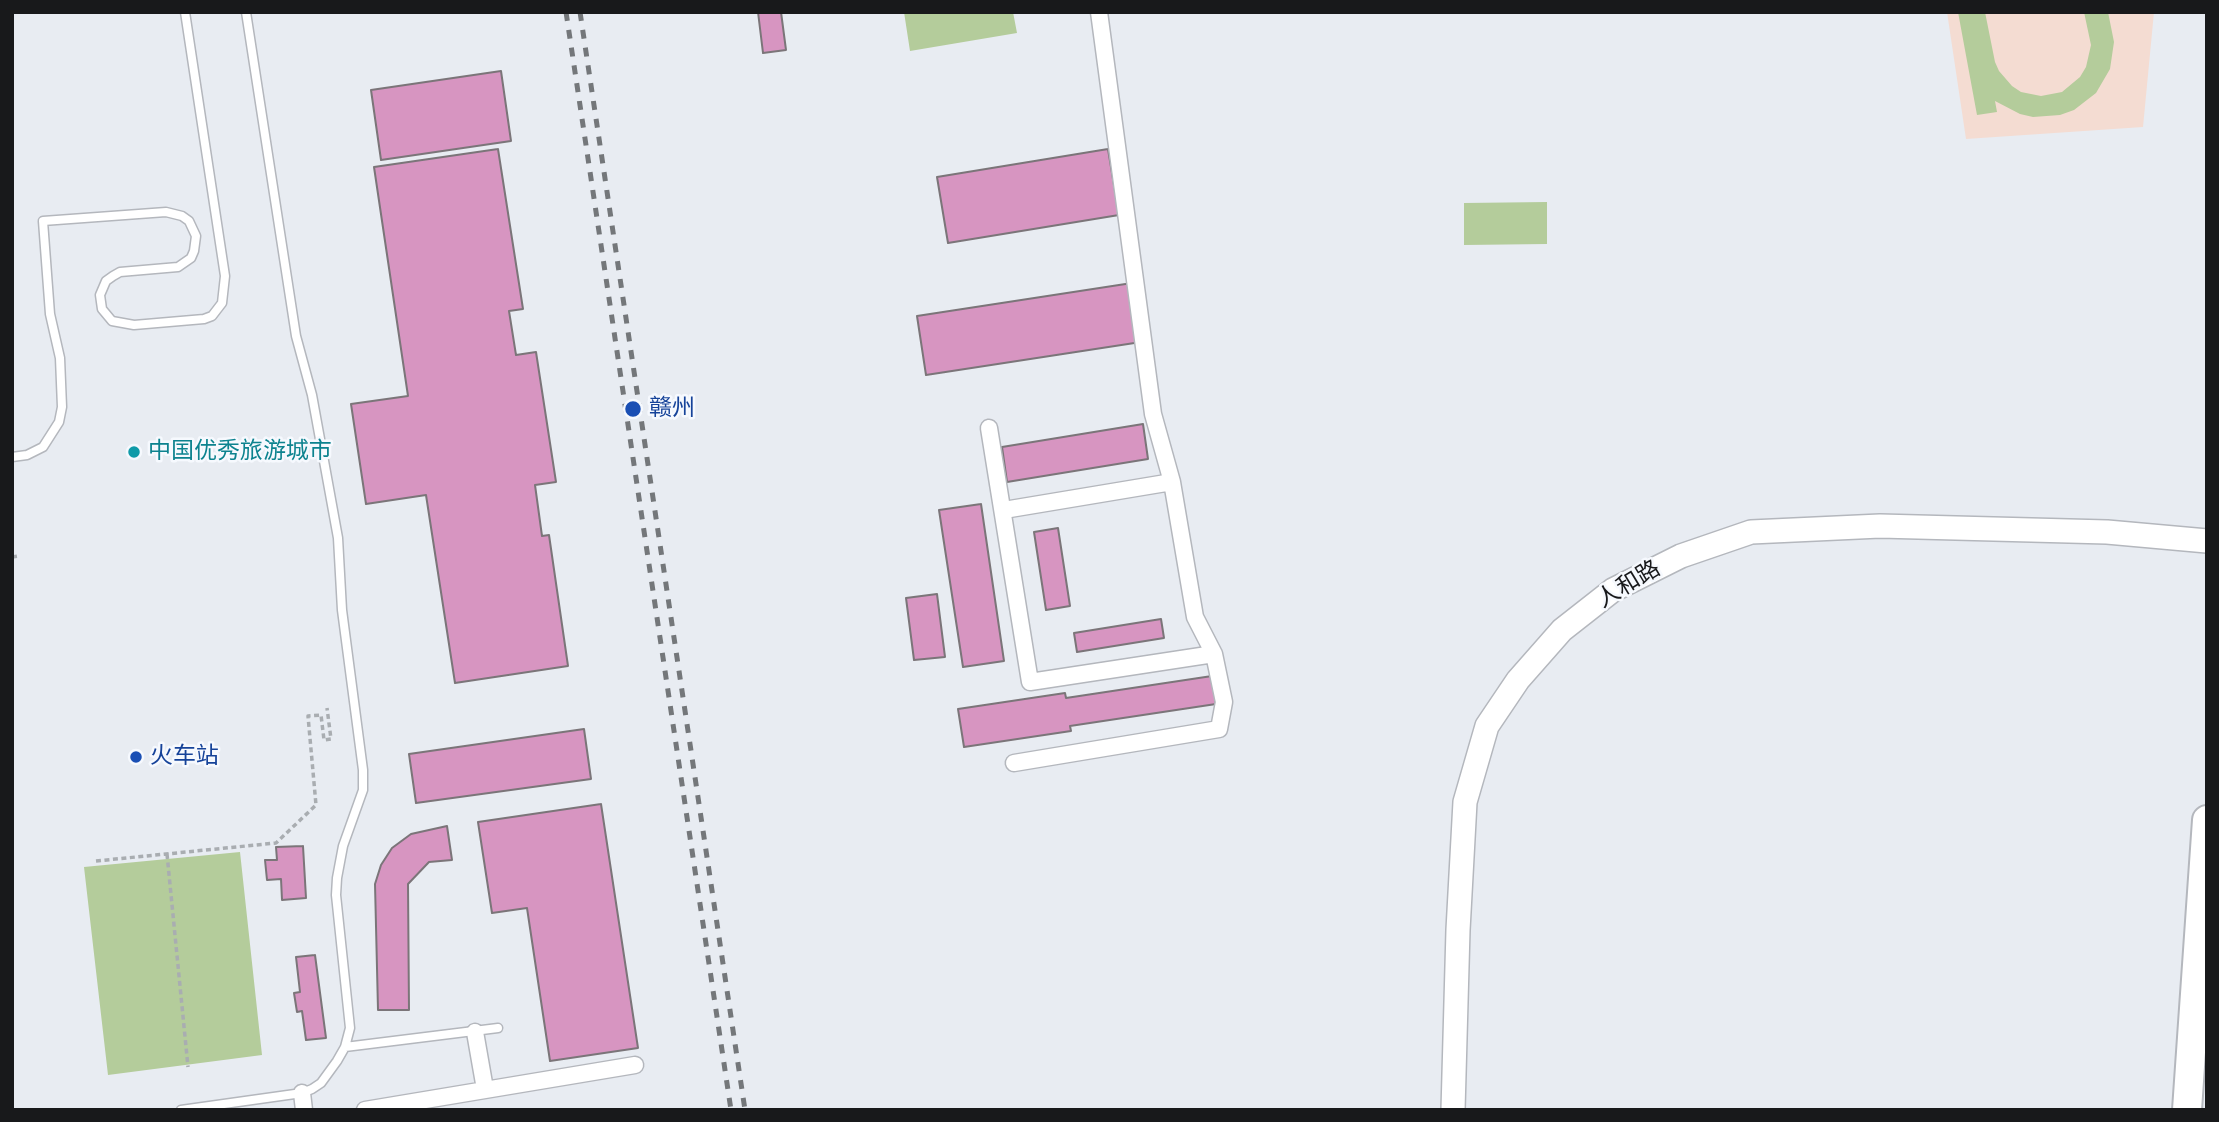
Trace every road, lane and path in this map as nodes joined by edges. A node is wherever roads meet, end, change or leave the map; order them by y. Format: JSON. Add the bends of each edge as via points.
{"nodes":[{"id":1,"x":185,"y":12,"type":"edge"},
{"id":2,"x":246,"y":12,"type":"edge"},
{"id":3,"x":1099,"y":12,"type":"edge"},
{"id":4,"x":989,"y":428,"type":"dead end"},
{"id":5,"x":12,"y":457,"type":"edge"},
{"id":6,"x":1172,"y":482,"type":"junction"},
{"id":7,"x":1004,"y":510,"type":"junction"},
{"id":8,"x":2207,"y":541,"type":"edge"},
{"id":9,"x":12,"y":556,"type":"edge"},
{"id":10,"x":19,"y":556,"type":"dead end"},
{"id":11,"x":1214,"y":654,"type":"junction"},
{"id":12,"x":327,"y":708,"type":"dead end"},
{"id":13,"x":1014,"y":763,"type":"dead end"},
{"id":14,"x":2207,"y":820,"type":"edge"},
{"id":15,"x":167,"y":854,"type":"junction"},
{"id":16,"x":96,"y":861,"type":"dead end"},
{"id":17,"x":498,"y":1028,"type":"dead end"},
{"id":18,"x":475,"y":1032,"type":"junction"},
{"id":19,"x":345,"y":1046,"type":"junction"},
{"id":20,"x":635,"y":1065,"type":"dead end"},
{"id":21,"x":188,"y":1067,"type":"dead end"},
{"id":22,"x":485,"y":1089,"type":"junction"},
{"id":23,"x":303,"y":1102,"type":"edge"},
{"id":24,"x":181,"y":1110,"type":"edge"},
{"id":25,"x":365,"y":1110,"type":"edge"},
{"id":26,"x":1453,"y":1110,"type":"edge"},
{"id":27,"x":2187,"y":1110,"type":"edge"}],
"edges":[{"from":1,"to":5,"type":"lane","via":[[225,276],[222,303],[212,316],[204,318],[134,325],[112,321],[102,309],[100,295],[113,276],[178,267],[191,257],[196,236],[182,216],[166,212],[43,221],[62,407],[59,422],[43,447]]},
{"from":2,"to":19,"type":"lane","via":[[296,336],[312,395],[338,538],[342,610],[363,769],[363,790],[337,878],[350,1028]]},
{"from":3,"to":6,"type":"street","via":[[1153,414]]},
{"from":4,"to":7,"type":"street"},
{"from":6,"to":7,"type":"street"},
{"from":6,"to":11,"type":"street","via":[[1195,617]]},
{"from":7,"to":11,"type":"street","via":[[1030,682]]},
{"from":8,"to":26,"type":"street","name":"人和路","via":[[2108,532],[1880,526],[1751,532],[1681,555],[1613,590],[1562,630],[1518,680],[1487,726],[1465,803]]},
{"from":9,"to":10,"type":"path"},
{"from":11,"to":13,"type":"street","via":[[1224,702],[1219,729]]},
{"from":12,"to":15,"type":"path","via":[[331,738],[324,740],[321,715],[308,716],[316,805],[276,843]]},
{"from":14,"to":27,"type":"highway"},
{"from":15,"to":16,"type":"path"},
{"from":15,"to":21,"type":"path"},
{"from":17,"to":18,"type":"lane"},
{"from":18,"to":19,"type":"lane"},
{"from":18,"to":22,"type":"street"},
{"from":19,"to":23,"type":"lane"},
{"from":20,"to":22,"type":"street"},
{"from":22,"to":25,"type":"street"},
{"from":23,"to":24,"type":"lane"}]}
